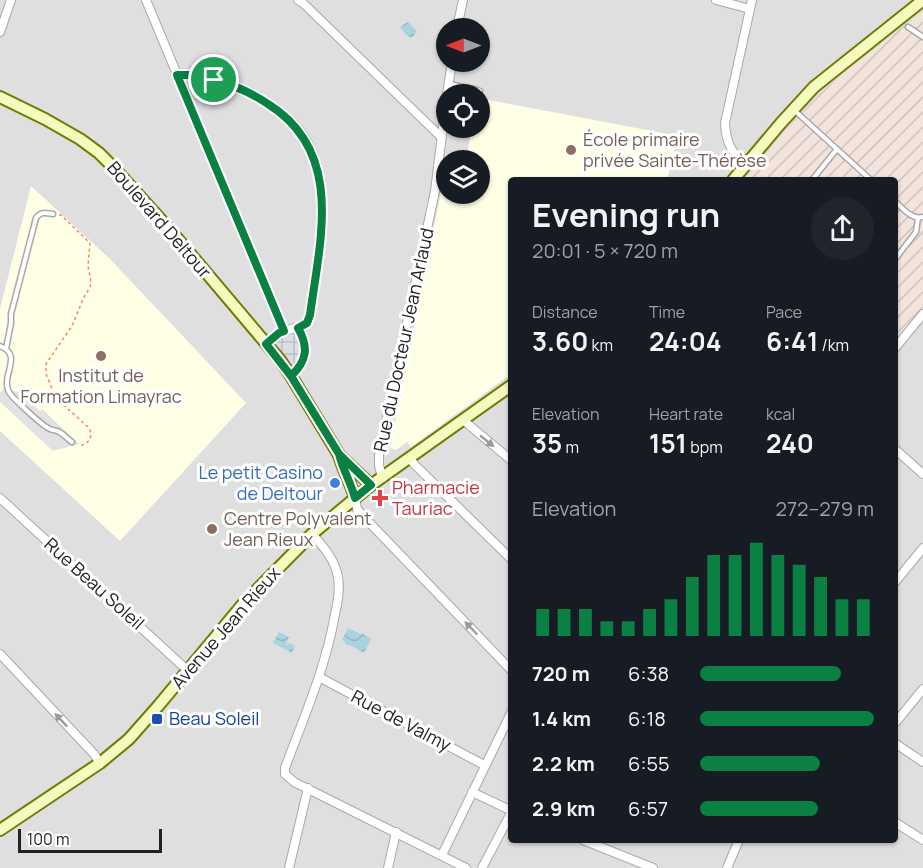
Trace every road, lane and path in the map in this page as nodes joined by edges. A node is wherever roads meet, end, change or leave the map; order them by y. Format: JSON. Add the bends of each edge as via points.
{"nodes":[{"id":1,"x":11,"y":0,"type":"edge"},
{"id":2,"x":146,"y":0,"type":"edge"},
{"id":3,"x":463,"y":0,"type":"edge"},
{"id":4,"x":716,"y":0,"type":"edge"},
{"id":5,"x":752,"y":0,"type":"edge"},
{"id":6,"x":923,"y":0,"type":"edge"},
{"id":7,"x":302,"y":1,"type":"edge"},
{"id":8,"x":750,"y":9,"type":"junction"},
{"id":9,"x":459,"y":18,"type":"edge"},
{"id":10,"x":908,"y":27,"type":"dead end"},
{"id":11,"x":0,"y":32,"type":"edge"},
{"id":12,"x":923,"y":37,"type":"edge"},
{"id":13,"x":451,"y":72,"type":"edge"},
{"id":14,"x":177,"y":75,"type":"junction"},
{"id":15,"x":449,"y":84,"type":"edge"},
{"id":16,"x":0,"y":97,"type":"edge"},
{"id":17,"x":793,"y":109,"type":"junction"},
{"id":18,"x":436,"y":132,"type":"edge"},
{"id":19,"x":441,"y":138,"type":"edge"},
{"id":20,"x":837,"y":149,"type":"junction"},
{"id":21,"x":745,"y":165,"type":"junction"},
{"id":22,"x":735,"y":177,"type":"edge"},
{"id":23,"x":814,"y":177,"type":"edge"},
{"id":24,"x":868,"y":177,"type":"edge"},
{"id":25,"x":898,"y":204,"type":"edge"},
{"id":26,"x":53,"y":214,"type":"joint"},
{"id":27,"x":921,"y":217,"type":"edge"},
{"id":28,"x":898,"y":255,"type":"edge"},
{"id":29,"x":923,"y":314,"type":"edge"},
{"id":30,"x":298,"y":328,"type":"junction"},
{"id":31,"x":284,"y":331,"type":"junction"},
{"id":32,"x":266,"y":344,"type":"junction"},
{"id":33,"x":898,"y":345,"type":"edge"},
{"id":34,"x":0,"y":346,"type":"edge"},
{"id":35,"x":6,"y":348,"type":"junction"},
{"id":36,"x":291,"y":376,"type":"junction"},
{"id":37,"x":508,"y":388,"type":"edge"},
{"id":38,"x":463,"y":420,"type":"junction"},
{"id":39,"x":72,"y":442,"type":"joint"},
{"id":40,"x":898,"y":452,"type":"edge"},
{"id":41,"x":339,"y":454,"type":"junction"},
{"id":42,"x":410,"y":458,"type":"junction"},
{"id":43,"x":508,"y":458,"type":"edge"},
{"id":44,"x":923,"y":474,"type":"edge"},
{"id":45,"x":382,"y":478,"type":"junction"},
{"id":46,"x":371,"y":485,"type":"junction"},
{"id":47,"x":0,"y":498,"type":"edge"},
{"id":48,"x":355,"y":498,"type":"junction"},
{"id":49,"x":312,"y":534,"type":"junction"},
{"id":50,"x":922,"y":551,"type":"edge"},
{"id":51,"x":508,"y":556,"type":"edge"},
{"id":52,"x":898,"y":579,"type":"edge"},
{"id":53,"x":0,"y":654,"type":"edge"},
{"id":54,"x":508,"y":667,"type":"edge"},
{"id":55,"x":188,"y":670,"type":"junction"},
{"id":56,"x":318,"y":677,"type":"junction"},
{"id":57,"x":923,"y":689,"type":"edge"},
{"id":58,"x":508,"y":719,"type":"edge"},
{"id":59,"x":898,"y":720,"type":"edge"},
{"id":60,"x":898,"y":745,"type":"edge"},
{"id":61,"x":923,"y":762,"type":"edge"},
{"id":62,"x":100,"y":763,"type":"junction"},
{"id":63,"x":484,"y":765,"type":"junction"},
{"id":64,"x":308,"y":788,"type":"junction"},
{"id":65,"x":472,"y":792,"type":"junction"},
{"id":66,"x":508,"y":809,"type":"edge"},
{"id":67,"x":508,"y":819,"type":"edge"},
{"id":68,"x":898,"y":824,"type":"edge"},
{"id":69,"x":0,"y":830,"type":"edge"},
{"id":70,"x":396,"y":832,"type":"junction"},
{"id":71,"x":923,"y":840,"type":"edge"},
{"id":72,"x":591,"y":843,"type":"edge"},
{"id":73,"x":738,"y":843,"type":"edge"},
{"id":74,"x":442,"y":855,"type":"junction"},
{"id":75,"x":289,"y":868,"type":"edge"},
{"id":76,"x":388,"y":868,"type":"edge"},
{"id":77,"x":466,"y":868,"type":"edge"},
{"id":78,"x":482,"y":868,"type":"edge"},
{"id":79,"x":653,"y":868,"type":"edge"},
{"id":80,"x":727,"y":868,"type":"edge"}],
"edges":[{"from":1,"to":11,"type":"street"},
{"from":2,"to":14,"type":"street"},
{"from":3,"to":9,"type":"street"},
{"from":4,"to":8,"type":"street"},
{"from":5,"to":8,"type":"street"},
{"from":6,"to":17,"type":"main road","via":[[837,67]]},
{"from":7,"to":18,"type":"street"},
{"from":8,"to":21,"type":"street","via":[[725,123],[730,148]]},
{"from":10,"to":12,"type":"lane"},
{"from":13,"to":15,"type":"street","name":"Rue du Docteur Jean Arlaud"},
{"from":14,"to":30,"type":"street","via":[[195,75],[235,85],[255,95],[289,120],[309,146],[320,182],[321,227],[310,315],[307,323]]},
{"from":14,"to":31,"type":"street"},
{"from":16,"to":32,"type":"main road","name":"Boulevard Deltour","via":[[65,130],[99,153]]},
{"from":17,"to":20,"type":"lane"},
{"from":17,"to":21,"type":"main road"},
{"from":19,"to":45,"type":"street","name":"Rue du Docteur Jean Arlaud","via":[[435,190],[379,455]]},
{"from":20,"to":23,"type":"lane"},
{"from":20,"to":24,"type":"lane"},
{"from":21,"to":22,"type":"main road"},
{"from":25,"to":27,"type":"lane","via":[[909,215]]},
{"from":26,"to":35,"type":"lane","via":[[43,212],[36,218]]},
{"from":26,"to":39,"type":"path","via":[[61,215],[90,243],[90,287],[72,326],[46,364],[56,398],[92,433],[84,445]]},
{"from":27,"to":28,"type":"lane","via":[[916,232]]},
{"from":29,"to":33,"type":"street"},
{"from":30,"to":31,"type":"street"},
{"from":30,"to":36,"type":"street","via":[[304,341],[304,361]]},
{"from":31,"to":32,"type":"street"},
{"from":32,"to":36,"type":"main road","name":"Boulevard Deltour"},
{"from":34,"to":35,"type":"lane"},
{"from":35,"to":39,"type":"lane","via":[[12,360],[7,378],[11,395],[49,429],[59,431]]},
{"from":36,"to":41,"type":"main road","name":"Boulevard Deltour"},
{"from":37,"to":38,"type":"main road","name":"Avenue Jean Rieux"},
{"from":38,"to":42,"type":"main road","name":"Avenue Jean Rieux"},
{"from":38,"to":43,"type":"street","one_way":true},
{"from":40,"to":44,"type":"street"},
{"from":41,"to":46,"type":"main road","name":"Boulevard Deltour"},
{"from":41,"to":48,"type":"main road","name":"Boulevard Deltour"},
{"from":42,"to":45,"type":"main road","name":"Avenue Jean Rieux"},
{"from":42,"to":51,"type":"street"},
{"from":45,"to":46,"type":"main road","name":"Avenue Jean Rieux"},
{"from":46,"to":48,"type":"main road","name":"Avenue Jean Rieux"},
{"from":47,"to":55,"type":"street","name":"Rue Beau Soleil"},
{"from":48,"to":49,"type":"main road","name":"Avenue Jean Rieux"},
{"from":54,"to":48,"type":"street","one_way":true,"via":[[364,517]]},
{"from":49,"to":55,"type":"main road","name":"Avenue Jean Rieux","via":[[243,604]]},
{"from":49,"to":56,"type":"street","via":[[327,551],[339,582],[333,626]]},
{"from":50,"to":52,"type":"street"},
{"from":62,"to":53,"type":"street","one_way":true},
{"from":55,"to":62,"type":"main road","name":"Avenue Jean Rieux","via":[[129,739]]},
{"from":56,"to":63,"type":"street","name":"Rue de Valmy"},
{"from":56,"to":64,"type":"street","via":[[284,771],[286,777]]},
{"from":57,"to":59,"type":"street"},
{"from":58,"to":63,"type":"street"},
{"from":60,"to":61,"type":"street"},
{"from":62,"to":69,"type":"main road","name":"Avenue Jean Rieux"},
{"from":63,"to":65,"type":"street"},
{"from":64,"to":70,"type":"street"},
{"from":64,"to":75,"type":"street"},
{"from":65,"to":66,"type":"street"},
{"from":65,"to":74,"type":"street"},
{"from":67,"to":78,"type":"street"},
{"from":68,"to":71,"type":"street"},
{"from":70,"to":74,"type":"street"},
{"from":70,"to":76,"type":"street"},
{"from":72,"to":79,"type":"street"},
{"from":73,"to":80,"type":"street"},
{"from":74,"to":77,"type":"street"}]}
